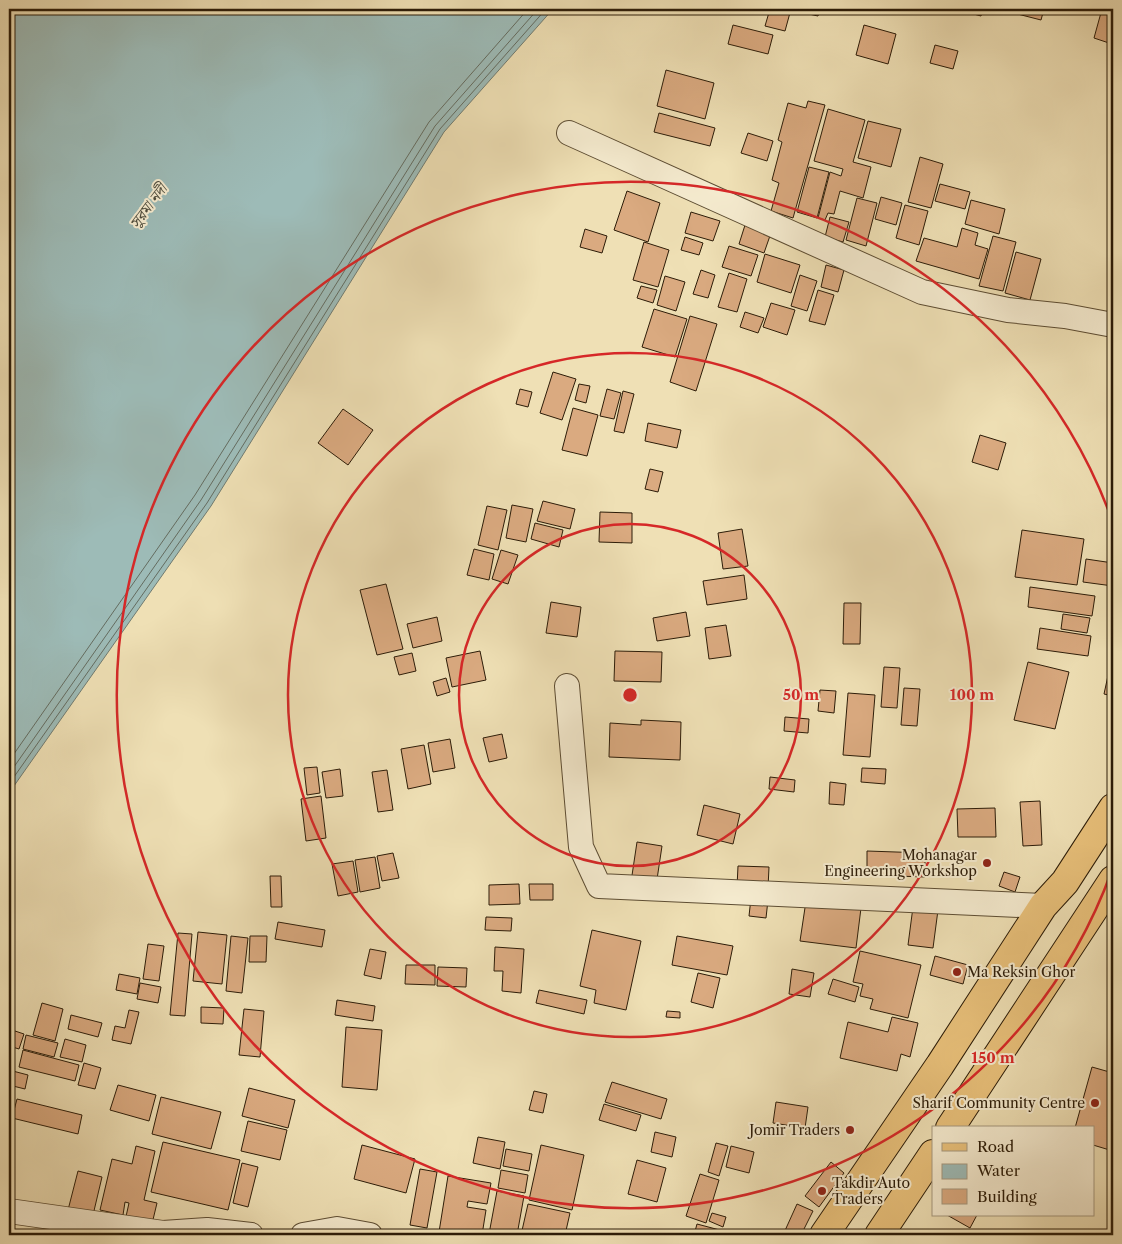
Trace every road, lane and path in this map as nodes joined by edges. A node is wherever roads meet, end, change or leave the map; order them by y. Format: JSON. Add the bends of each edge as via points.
{"nodes":[{"id":1,"x":569,"y":133,"type":"dead end"},
{"id":2,"x":1113,"y":325,"type":"edge"},
{"id":3,"x":567,"y":686,"type":"dead end"},
{"id":4,"x":1113,"y":808,"type":"edge"},
{"id":5,"x":1113,"y":880,"type":"edge"},
{"id":6,"x":1043,"y":906,"type":"junction"},
{"id":7,"x":940,"y":1065,"type":"junction"},
{"id":8,"x":976,"y":1088,"type":"junction"},
{"id":9,"x":951,"y":1126,"type":"edge"},
{"id":10,"x":932,"y":1156,"type":"edge"},
{"id":11,"x":9,"y":1211,"type":"edge"},
{"id":12,"x":251,"y":1235,"type":"edge"},
{"id":13,"x":303,"y":1235,"type":"edge"},
{"id":14,"x":370,"y":1235,"type":"edge"},
{"id":15,"x":824,"y":1235,"type":"edge"},
{"id":16,"x":879,"y":1235,"type":"edge"}],
"edges":[{"from":1,"to":2,"type":"street","via":[[922,292],[1008,310]]},
{"from":3,"to":6,"type":"street","via":[[581,847],[599,886]]},
{"from":4,"to":6,"type":"main road","via":[[1065,882]]},
{"from":5,"to":8,"type":"main road"},
{"from":6,"to":7,"type":"main road"},
{"from":7,"to":8,"type":"main road"},
{"from":7,"to":15,"type":"main road"},
{"from":8,"to":9,"type":"main road"},
{"from":10,"to":16,"type":"main road"},
{"from":11,"to":12,"type":"street","via":[[163,1233],[207,1230]]},
{"from":13,"to":14,"type":"street","via":[[337,1229]]}]}
